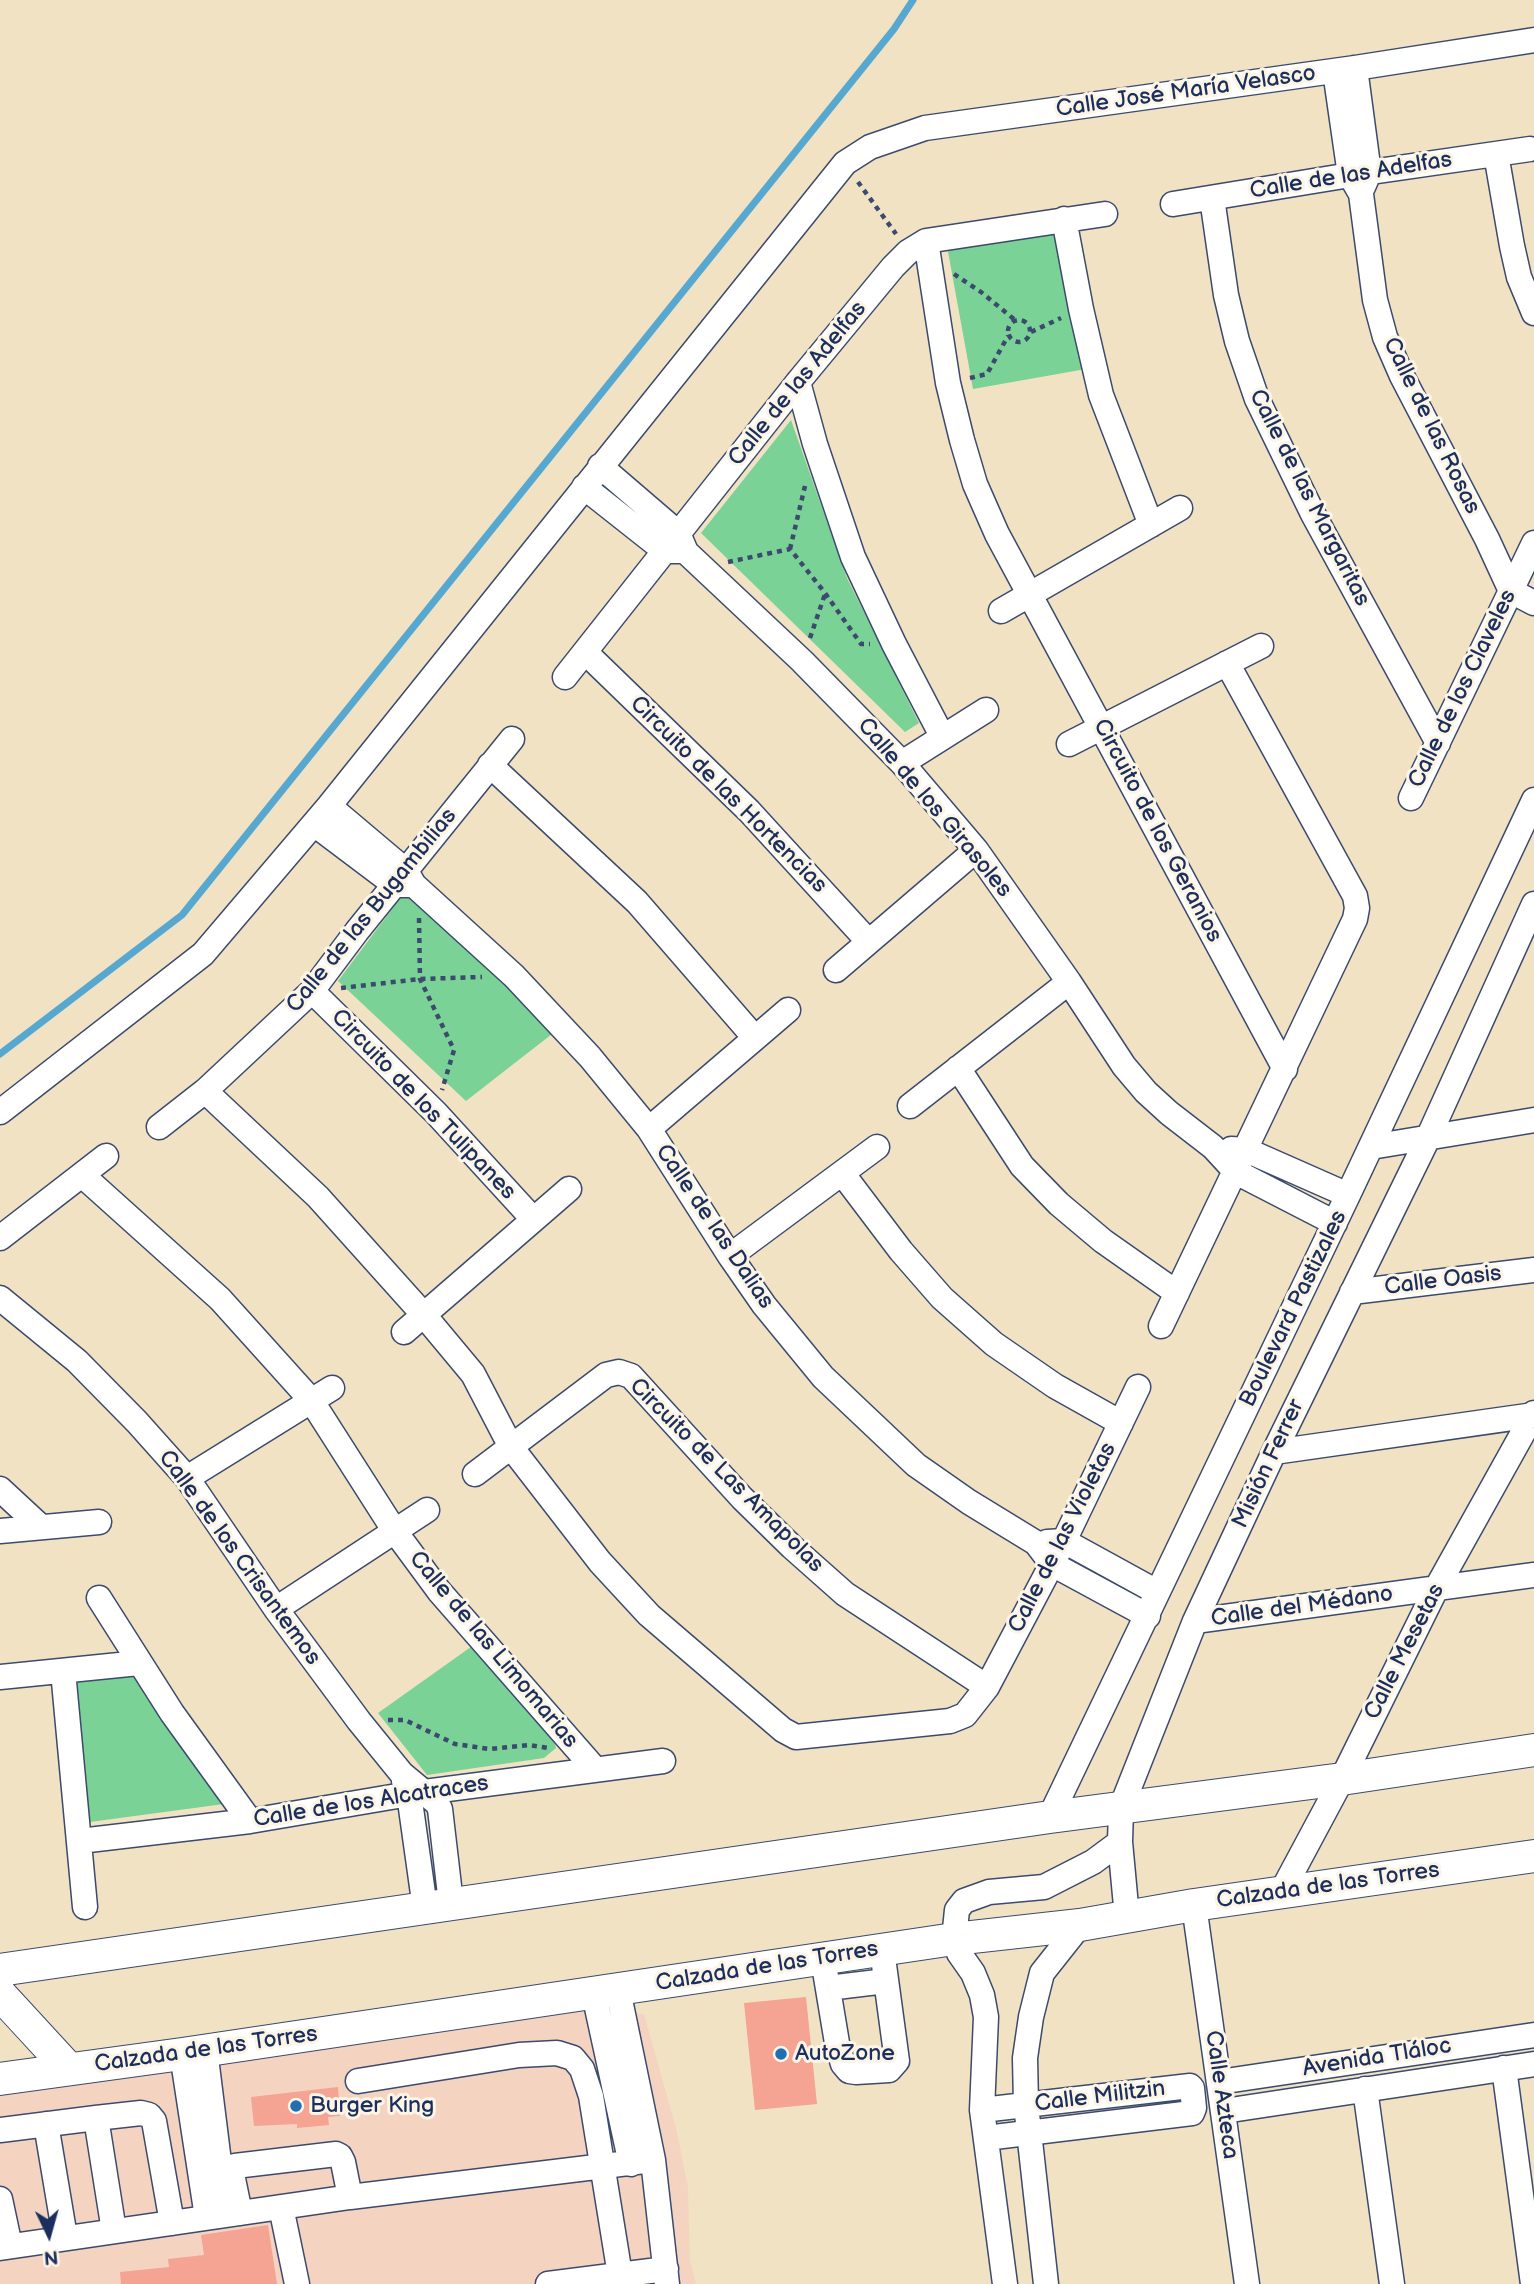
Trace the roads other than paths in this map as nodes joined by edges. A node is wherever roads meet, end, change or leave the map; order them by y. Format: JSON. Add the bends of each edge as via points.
{"nodes":[{"id":1,"x":1534,"y":40,"type":"edge"},
{"id":2,"x":1345,"y":70,"type":"junction"},
{"id":3,"x":1530,"y":149,"type":"dead end"},
{"id":4,"x":1496,"y":154,"type":"junction"},
{"id":5,"x":1360,"y":181,"type":"junction"},
{"id":6,"x":1212,"y":198,"type":"junction"},
{"id":7,"x":1173,"y":204,"type":"dead end"},
{"id":8,"x":1105,"y":214,"type":"dead end"},
{"id":9,"x":1065,"y":219,"type":"junction"},
{"id":10,"x":921,"y":250,"type":"junction"},
{"id":11,"x":1534,"y":313,"type":"edge"},
{"id":12,"x":799,"y":382,"type":"junction"},
{"id":13,"x":600,"y":466,"type":"junction"},
{"id":14,"x":584,"y":486,"type":"junction"},
{"id":15,"x":1180,"y":508,"type":"dead end"},
{"id":16,"x":1151,"y":525,"type":"junction"},
{"id":17,"x":1534,"y":543,"type":"edge"},
{"id":18,"x":683,"y":551,"type":"junction"},
{"id":19,"x":1517,"y":578,"type":"edge"},
{"id":20,"x":1028,"y":594,"type":"junction"},
{"id":21,"x":1534,"y":603,"type":"edge"},
{"id":22,"x":1001,"y":611,"type":"dead end"},
{"id":23,"x":1261,"y":646,"type":"dead end"},
{"id":24,"x":585,"y":652,"type":"junction"},
{"id":25,"x":1227,"y":663,"type":"junction"},
{"id":26,"x":565,"y":677,"type":"dead end"},
{"id":27,"x":986,"y":710,"type":"dead end"},
{"id":28,"x":1100,"y":727,"type":"junction"},
{"id":29,"x":942,"y":736,"type":"junction"},
{"id":30,"x":513,"y":739,"type":"dead end"},
{"id":31,"x":1438,"y":743,"type":"junction"},
{"id":32,"x":1069,"y":744,"type":"dead end"},
{"id":33,"x":902,"y":763,"type":"junction"},
{"id":34,"x":490,"y":765,"type":"junction"},
{"id":35,"x":1411,"y":798,"type":"dead end"},
{"id":36,"x":1534,"y":800,"type":"edge"},
{"id":37,"x":321,"y":815,"type":"junction"},
{"id":38,"x":976,"y":850,"type":"junction"},
{"id":39,"x":409,"y":883,"type":"junction"},
{"id":40,"x":1534,"y":904,"type":"edge"},
{"id":41,"x":868,"y":941,"type":"junction"},
{"id":42,"x":836,"y":970,"type":"dead end"},
{"id":43,"x":1069,"y":982,"type":"junction"},
{"id":44,"x":312,"y":991,"type":"junction"},
{"id":45,"x":788,"y":1010,"type":"dead end"},
{"id":46,"x":755,"y":1038,"type":"junction"},
{"id":47,"x":958,"y":1068,"type":"junction"},
{"id":48,"x":1285,"y":1069,"type":"junction"},
{"id":49,"x":205,"y":1091,"type":"junction"},
{"id":50,"x":910,"y":1106,"type":"dead end"},
{"id":51,"x":0,"y":1112,"type":"edge"},
{"id":52,"x":1534,"y":1120,"type":"edge"},
{"id":53,"x":159,"y":1127,"type":"dead end"},
{"id":54,"x":649,"y":1129,"type":"junction"},
{"id":55,"x":1428,"y":1138,"type":"junction"},
{"id":56,"x":877,"y":1147,"type":"dead end"},
{"id":57,"x":1371,"y":1147,"type":"junction"},
{"id":58,"x":106,"y":1156,"type":"dead end"},
{"id":59,"x":1241,"y":1161,"type":"junction"},
{"id":60,"x":842,"y":1173,"type":"junction"},
{"id":61,"x":82,"y":1175,"type":"junction"},
{"id":62,"x":569,"y":1189,"type":"dead end"},
{"id":63,"x":1349,"y":1195,"type":"junction"},
{"id":64,"x":533,"y":1219,"type":"junction"},
{"id":65,"x":1335,"y":1223,"type":"junction"},
{"id":66,"x":0,"y":1238,"type":"edge"},
{"id":67,"x":730,"y":1256,"type":"junction"},
{"id":68,"x":1534,"y":1270,"type":"edge"},
{"id":69,"x":1352,"y":1292,"type":"junction"},
{"id":70,"x":1177,"y":1293,"type":"junction"},
{"id":71,"x":0,"y":1298,"type":"edge"},
{"id":72,"x":423,"y":1314,"type":"junction"},
{"id":73,"x":1161,"y":1326,"type":"dead end"},
{"id":74,"x":404,"y":1332,"type":"dead end"},
{"id":75,"x":1138,"y":1387,"type":"dead end"},
{"id":76,"x":321,"y":1394,"type":"junction"},
{"id":77,"x":1534,"y":1415,"type":"edge"},
{"id":78,"x":1121,"y":1423,"type":"junction"},
{"id":79,"x":511,"y":1447,"type":"junction"},
{"id":80,"x":1274,"y":1452,"type":"junction"},
{"id":81,"x":475,"y":1474,"type":"dead end"},
{"id":82,"x":187,"y":1478,"type":"junction"},
{"id":83,"x":0,"y":1489,"type":"edge"},
{"id":84,"x":427,"y":1510,"type":"dead end"},
{"id":85,"x":99,"y":1521,"type":"dead end"},
{"id":86,"x":41,"y":1527,"type":"junction"},
{"id":87,"x":394,"y":1530,"type":"junction"},
{"id":88,"x":0,"y":1531,"type":"edge"},
{"id":89,"x":1063,"y":1541,"type":"junction"},
{"id":90,"x":1036,"y":1543,"type":"junction"},
{"id":91,"x":1052,"y":1564,"type":"junction"},
{"id":92,"x":1534,"y":1575,"type":"edge"},
{"id":93,"x":1436,"y":1589,"type":"junction"},
{"id":94,"x":1157,"y":1592,"type":"junction"},
{"id":95,"x":99,"y":1598,"type":"dead end"},
{"id":96,"x":276,"y":1609,"type":"junction"},
{"id":97,"x":1148,"y":1616,"type":"junction"},
{"id":98,"x":1195,"y":1621,"type":"junction"},
{"id":99,"x":139,"y":1663,"type":"junction"},
{"id":100,"x":63,"y":1671,"type":"junction"},
{"id":101,"x":0,"y":1676,"type":"edge"},
{"id":102,"x":987,"y":1687,"type":"junction"},
{"id":103,"x":1534,"y":1750,"type":"edge"},
{"id":104,"x":587,"y":1760,"type":"junction"},
{"id":105,"x":663,"y":1760,"type":"dead end"},
{"id":106,"x":1342,"y":1779,"type":"junction"},
{"id":107,"x":411,"y":1787,"type":"junction"},
{"id":108,"x":1121,"y":1808,"type":"junction"},
{"id":109,"x":1050,"y":1817,"type":"junction"},
{"id":110,"x":250,"y":1821,"type":"junction"},
{"id":111,"x":80,"y":1842,"type":"junction"},
{"id":112,"x":1121,"y":1842,"type":"junction"},
{"id":113,"x":1534,"y":1856,"type":"edge"},
{"id":114,"x":1281,"y":1893,"type":"junction"},
{"id":115,"x":1194,"y":1905,"type":"junction"},
{"id":116,"x":438,"y":1906,"type":"junction"},
{"id":117,"x":85,"y":1907,"type":"dead end"},
{"id":118,"x":1127,"y":1917,"type":"junction"},
{"id":119,"x":1080,"y":1925,"type":"junction"},
{"id":120,"x":954,"y":1939,"type":"junction"},
{"id":121,"x":882,"y":1950,"type":"junction"},
{"id":122,"x":0,"y":1970,"type":"edge"},
{"id":123,"x":825,"y":1973,"type":"junction"},
{"id":124,"x":886,"y":1981,"type":"junction"},
{"id":125,"x":606,"y":1992,"type":"junction"},
{"id":126,"x":0,"y":1994,"type":"edge"},
{"id":127,"x":1534,"y":2035,"type":"edge"},
{"id":128,"x":193,"y":2052,"type":"junction"},
{"id":129,"x":1534,"y":2064,"type":"edge"},
{"id":130,"x":1504,"y":2068,"type":"junction"},
{"id":131,"x":69,"y":2069,"type":"junction"},
{"id":132,"x":0,"y":2079,"type":"edge"},
{"id":133,"x":358,"y":2081,"type":"dead end"},
{"id":134,"x":1219,"y":2082,"type":"junction"},
{"id":135,"x":1365,"y":2089,"type":"junction"},
{"id":136,"x":1026,"y":2105,"type":"junction"},
{"id":137,"x":982,"y":2110,"type":"junction"},
{"id":138,"x":1224,"y":2111,"type":"junction"},
{"id":139,"x":96,"y":2118,"type":"junction"},
{"id":140,"x":46,"y":2124,"type":"junction"},
{"id":141,"x":0,"y":2130,"type":"edge"},
{"id":142,"x":1029,"y":2133,"type":"junction"},
{"id":143,"x":986,"y":2138,"type":"junction"},
{"id":144,"x":642,"y":2162,"type":"junction"},
{"id":145,"x":604,"y":2167,"type":"junction"},
{"id":146,"x":350,"y":2197,"type":"junction"},
{"id":147,"x":0,"y":2199,"type":"edge"},
{"id":148,"x":281,"y":2207,"type":"junction"},
{"id":149,"x":224,"y":2215,"type":"junction"},
{"id":150,"x":172,"y":2223,"type":"junction"},
{"id":151,"x":114,"y":2231,"type":"junction"},
{"id":152,"x":65,"y":2237,"type":"junction"},
{"id":153,"x":5,"y":2247,"type":"edge"},
{"id":154,"x":621,"y":2275,"type":"junction"},
{"id":155,"x":667,"y":2276,"type":"edge"},
{"id":156,"x":297,"y":2284,"type":"edge"},
{"id":157,"x":548,"y":2284,"type":"edge"},
{"id":158,"x":1005,"y":2284,"type":"edge"},
{"id":159,"x":1046,"y":2284,"type":"edge"},
{"id":160,"x":1247,"y":2284,"type":"edge"},
{"id":161,"x":1392,"y":2284,"type":"edge"},
{"id":162,"x":1533,"y":2284,"type":"edge"}],
"edges":[{"from":1,"to":2,"type":"street","name":"Calle José María Velasco"},
{"from":2,"to":5,"type":"street","name":"Calle de las Rosas"},
{"from":2,"to":13,"type":"street","name":"Calle José María Velasco","via":[[925,128],[870,146],[845,163]]},
{"from":3,"to":4,"type":"street","name":"Calle de las Adelfas"},
{"from":4,"to":5,"type":"street","name":"Calle de las Adelfas"},
{"from":4,"to":11,"type":"street","via":[[1519,277]]},
{"from":5,"to":6,"type":"street","name":"Calle de las Adelfas"},
{"from":5,"to":19,"type":"street","name":"Calle de las Rosas","via":[[1385,337],[1402,376]]},
{"from":6,"to":7,"type":"street","name":"Calle de las Adelfas"},
{"from":6,"to":31,"type":"street","name":"Calle de las Margaritas","via":[[1226,295],[1256,399]]},
{"from":8,"to":9,"type":"street"},
{"from":9,"to":10,"type":"street"},
{"from":9,"to":16,"type":"street","via":[[1101,394]]},
{"from":10,"to":12,"type":"street","name":"Calle de las Adelfas","via":[[893,267]]},
{"from":10,"to":20,"type":"street","name":"Circuito de los Geranios","via":[[948,383],[975,484]]},
{"from":12,"to":18,"type":"street","name":"Calle de las Adelfas"},
{"from":12,"to":29,"type":"street","via":[[853,557]]},
{"from":13,"to":14,"type":"street","name":"Calle José María Velasco"},
{"from":13,"to":18,"type":"street","name":"Calle de los Girasoles"},
{"from":14,"to":18,"type":"street","name":"Calle de los Girasoles"},
{"from":14,"to":37,"type":"street","name":"Calle José María Velasco"},
{"from":15,"to":16,"type":"street"},
{"from":16,"to":20,"type":"street"},
{"from":17,"to":19,"type":"street","name":"Calle de los Claveles"},
{"from":18,"to":24,"type":"street","name":"Calle de las Adelfas"},
{"from":18,"to":33,"type":"street","name":"Calle de los Girasoles","via":[[802,661]]},
{"from":19,"to":21,"type":"street"},
{"from":19,"to":31,"type":"street","name":"Calle de los Claveles"},
{"from":20,"to":22,"type":"street"},
{"from":20,"to":28,"type":"street","name":"Circuito de los Geranios"},
{"from":23,"to":25,"type":"street"},
{"from":24,"to":26,"type":"street","name":"Calle de las Adelfas"},
{"from":24,"to":41,"type":"street","name":"Circuito de las Hortencias","via":[[749,811]]},
{"from":25,"to":28,"type":"street"},
{"from":25,"to":48,"type":"street","via":[[1355,896],[1357,908]]},
{"from":27,"to":29,"type":"street"},
{"from":28,"to":32,"type":"street"},
{"from":28,"to":48,"type":"street","name":"Circuito de los Geranios"},
{"from":29,"to":33,"type":"street"},
{"from":30,"to":34,"type":"street","name":"Calle de las Bugambilias"},
{"from":31,"to":35,"type":"street","name":"Calle de los Claveles"},
{"from":33,"to":38,"type":"street","name":"Calle de los Girasoles"},
{"from":34,"to":39,"type":"street","name":"Calle de las Bugambilias"},
{"from":34,"to":46,"type":"street","via":[[637,901]]},
{"from":36,"to":57,"type":"street","name":"Boulevard Pastizales"},
{"from":37,"to":39,"type":"street","name":"Calle de las Dalias"},
{"from":37,"to":51,"type":"street","name":"Calle José María Velasco","via":[[203,954]]},
{"from":38,"to":41,"type":"street"},
{"from":38,"to":43,"type":"street","name":"Calle de los Girasoles"},
{"from":39,"to":44,"type":"street","name":"Calle de las Bugambilias","via":[[357,931]]},
{"from":39,"to":54,"type":"street","name":"Calle de las Dalias","via":[[514,976]]},
{"from":40,"to":55,"type":"street","name":"Misión Ferrer"},
{"from":41,"to":42,"type":"street"},
{"from":43,"to":47,"type":"street"},
{"from":43,"to":59,"type":"street","name":"Calle de los Girasoles","via":[[1146,1092],[1213,1147]]},
{"from":44,"to":49,"type":"street","name":"Calle de las Bugambilias"},
{"from":44,"to":64,"type":"street","name":"Circuito de los Tulipanes","via":[[436,1113]]},
{"from":45,"to":46,"type":"street"},
{"from":46,"to":54,"type":"street"},
{"from":47,"to":50,"type":"street"},
{"from":47,"to":70,"type":"street","via":[[1022,1166],[1040,1185],[1103,1241]]},
{"from":48,"to":59,"type":"street"},
{"from":49,"to":53,"type":"street","name":"Calle de las Bugambilias"},
{"from":49,"to":72,"type":"street","via":[[318,1196]]},
{"from":52,"to":55,"type":"street"},
{"from":54,"to":67,"type":"street","name":"Calle de las Dalias"},
{"from":55,"to":57,"type":"street"},
{"from":55,"to":69,"type":"street","name":"Misión Ferrer"},
{"from":56,"to":60,"type":"street"},
{"from":57,"to":63,"type":"street","name":"Boulevard Pastizales"},
{"from":58,"to":61,"type":"street"},
{"from":59,"to":63,"type":"street","name":"Calle de los Girasoles"},
{"from":59,"to":65,"type":"street","name":"Calle de los Girasoles"},
{"from":59,"to":70,"type":"street"},
{"from":60,"to":67,"type":"street"},
{"from":60,"to":78,"type":"street","via":[[942,1298],[994,1344]]},
{"from":61,"to":66,"type":"street"},
{"from":61,"to":76,"type":"street"},
{"from":62,"to":64,"type":"street","name":"Circuito de los Tulipanes"},
{"from":63,"to":65,"type":"street","name":"Boulevard Pastizales"},
{"from":64,"to":72,"type":"street","name":"Circuito de los Tulipanes"},
{"from":65,"to":94,"type":"street","name":"Boulevard Pastizales"},
{"from":67,"to":90,"type":"street","name":"Calle de las Dalias","via":[[823,1377],[916,1465]]},
{"from":68,"to":69,"type":"street","name":"Calle Oasis"},
{"from":69,"to":80,"type":"street","name":"Misión Ferrer"},
{"from":70,"to":73,"type":"street"},
{"from":71,"to":82,"type":"street","name":"Calle de los Crisantemos","via":[[77,1361]]},
{"from":72,"to":74,"type":"street","name":"Circuito de los Tulipanes"},
{"from":72,"to":79,"type":"street","via":[[473,1374]]},
{"from":75,"to":78,"type":"street","name":"Calle de las Violetas"},
{"from":76,"to":82,"type":"street"},
{"from":76,"to":87,"type":"street"},
{"from":77,"to":80,"type":"street"},
{"from":77,"to":93,"type":"street","name":"Calle Mesetas"},
{"from":78,"to":89,"type":"street","name":"Calle de las Violetas"},
{"from":79,"to":81,"type":"street","name":"Circuito de Las Amapolas"},
{"from":79,"to":102,"type":"street","via":[[600,1562],[649,1615],[796,1737],[950,1721],[965,1715]]},
{"from":79,"to":102,"type":"street","name":"Circuito de Las Amapolas","via":[[606,1375],[619,1372],[631,1376],[742,1498],[845,1594]]},
{"from":80,"to":98,"type":"street","name":"Misión Ferrer"},
{"from":82,"to":96,"type":"street","name":"Calle de los Crisantemos"},
{"from":83,"to":86,"type":"street"},
{"from":84,"to":87,"type":"street","name":"Calle de las Limomarias"},
{"from":85,"to":86,"type":"street"},
{"from":86,"to":88,"type":"street"},
{"from":87,"to":96,"type":"street","name":"Calle de las Limomarias"},
{"from":87,"to":104,"type":"street","name":"Calle de las Limomarias","via":[[448,1602]]},
{"from":89,"to":90,"type":"street"},
{"from":89,"to":91,"type":"street","name":"Calle de las Violetas"},
{"from":89,"to":94,"type":"street"},
{"from":90,"to":91,"type":"street","name":"Calle de las Dalias"},
{"from":91,"to":97,"type":"street","name":"Calle de las Dalias"},
{"from":91,"to":102,"type":"street","name":"Calle de las Violetas"},
{"from":92,"to":93,"type":"street","name":"Calle del Médano"},
{"from":93,"to":98,"type":"street","name":"Calle del Médano"},
{"from":93,"to":106,"type":"street","name":"Calle Mesetas"},
{"from":94,"to":97,"type":"street","name":"Boulevard Pastizales"},
{"from":95,"to":99,"type":"street"},
{"from":96,"to":107,"type":"street","name":"Calle de los Crisantemos"},
{"from":97,"to":109,"type":"street","name":"Boulevard Pastizales"},
{"from":98,"to":108,"type":"street","name":"Misión Ferrer"},
{"from":99,"to":100,"type":"street"},
{"from":99,"to":110,"type":"street"},
{"from":100,"to":101,"type":"street"},
{"from":100,"to":111,"type":"street"},
{"from":103,"to":106,"type":"main road"},
{"from":104,"to":105,"type":"street","name":"Calle de los Alcatraces"},
{"from":104,"to":107,"type":"street","name":"Calle de los Alcatraces"},
{"from":106,"to":108,"type":"main road"},
{"from":106,"to":114,"type":"street","name":"Calle Mesetas"},
{"from":107,"to":110,"type":"street","name":"Calle de los Alcatraces"},
{"from":107,"to":116,"type":"street","name":"Calle de los Crisantemos","via":[[440,1808]]},
{"from":108,"to":109,"type":"main road"},
{"from":108,"to":112,"type":"street","name":"Misión Ferrer"},
{"from":109,"to":116,"type":"main road"},
{"from":110,"to":111,"type":"street","name":"Calle de los Alcatraces"},
{"from":111,"to":117,"type":"street"},
{"from":112,"to":118,"type":"street","name":"Misión Ferrer"},
{"from":112,"to":120,"type":"street","via":[[1044,1887],[989,1892],[964,1901],[957,1910]]},
{"from":113,"to":114,"type":"main road","name":"Calzada de las Torres"},
{"from":114,"to":115,"type":"main road","name":"Calzada de las Torres"},
{"from":115,"to":118,"type":"main road","name":"Calzada de las Torres"},
{"from":115,"to":134,"type":"street","name":"Calle Azteca"},
{"from":116,"to":122,"type":"main road"},
{"from":118,"to":119,"type":"main road","name":"Calzada de las Torres"},
{"from":119,"to":120,"type":"main road","name":"Calzada de las Torres"},
{"from":119,"to":136,"type":"street","via":[[1042,1973],[1025,2058]]},
{"from":120,"to":121,"type":"main road","name":"Calzada de las Torres"},
{"from":120,"to":137,"type":"street","via":[[973,1973],[986,2017]]},
{"from":121,"to":123,"type":"main road","name":"Calzada de las Torres"},
{"from":121,"to":124,"type":"street"},
{"from":123,"to":124,"type":"street"},
{"from":123,"to":124,"type":"street","via":[[843,2064],[856,2072],[889,2070],[897,2061]]},
{"from":123,"to":125,"type":"main road","name":"Calzada de las Torres"},
{"from":125,"to":128,"type":"main road","name":"Calzada de las Torres"},
{"from":125,"to":144,"type":"street"},
{"from":126,"to":131,"type":"main road"},
{"from":127,"to":134,"type":"street","name":"Avenida Tláloc"},
{"from":128,"to":131,"type":"main road","name":"Calzada de las Torres"},
{"from":128,"to":149,"type":"street"},
{"from":129,"to":130,"type":"street","name":"Avenida Tláloc"},
{"from":130,"to":135,"type":"street","name":"Avenida Tláloc"},
{"from":130,"to":162,"type":"street"},
{"from":131,"to":132,"type":"main road","name":"Calzada de las Torres"},
{"from":133,"to":145,"type":"street","via":[[557,2053],[573,2059],[582,2069]]},
{"from":134,"to":138,"type":"street","name":"Calle Azteca"},
{"from":135,"to":138,"type":"street","name":"Avenida Tláloc"},
{"from":135,"to":161,"type":"street"},
{"from":136,"to":137,"type":"street","name":"Calle Militzin"},
{"from":136,"to":142,"type":"street"},
{"from":136,"to":142,"type":"street","name":"Calle Militzin","via":[[1192,2088],[1192,2113]]},
{"from":137,"to":143,"type":"street"},
{"from":138,"to":160,"type":"street","name":"Calle Azteca"},
{"from":139,"to":140,"type":"street"},
{"from":139,"to":150,"type":"street","via":[[142,2113],[155,2121]]},
{"from":139,"to":151,"type":"street"},
{"from":140,"to":141,"type":"street"},
{"from":140,"to":152,"type":"street"},
{"from":142,"to":143,"type":"street","name":"Calle Militzin"},
{"from":142,"to":159,"type":"street"},
{"from":143,"to":158,"type":"street"},
{"from":144,"to":145,"type":"street"},
{"from":144,"to":155,"type":"street"},
{"from":145,"to":146,"type":"street"},
{"from":145,"to":154,"type":"street"},
{"from":146,"to":148,"type":"street"},
{"from":146,"to":149,"type":"street","via":[[340,2155],[235,2166]]},
{"from":147,"to":153,"type":"street"},
{"from":148,"to":149,"type":"street"},
{"from":148,"to":156,"type":"street"},
{"from":149,"to":150,"type":"street"},
{"from":150,"to":151,"type":"street"},
{"from":151,"to":152,"type":"street"},
{"from":152,"to":153,"type":"street"},
{"from":154,"to":155,"type":"street"},
{"from":154,"to":157,"type":"street"}]}
